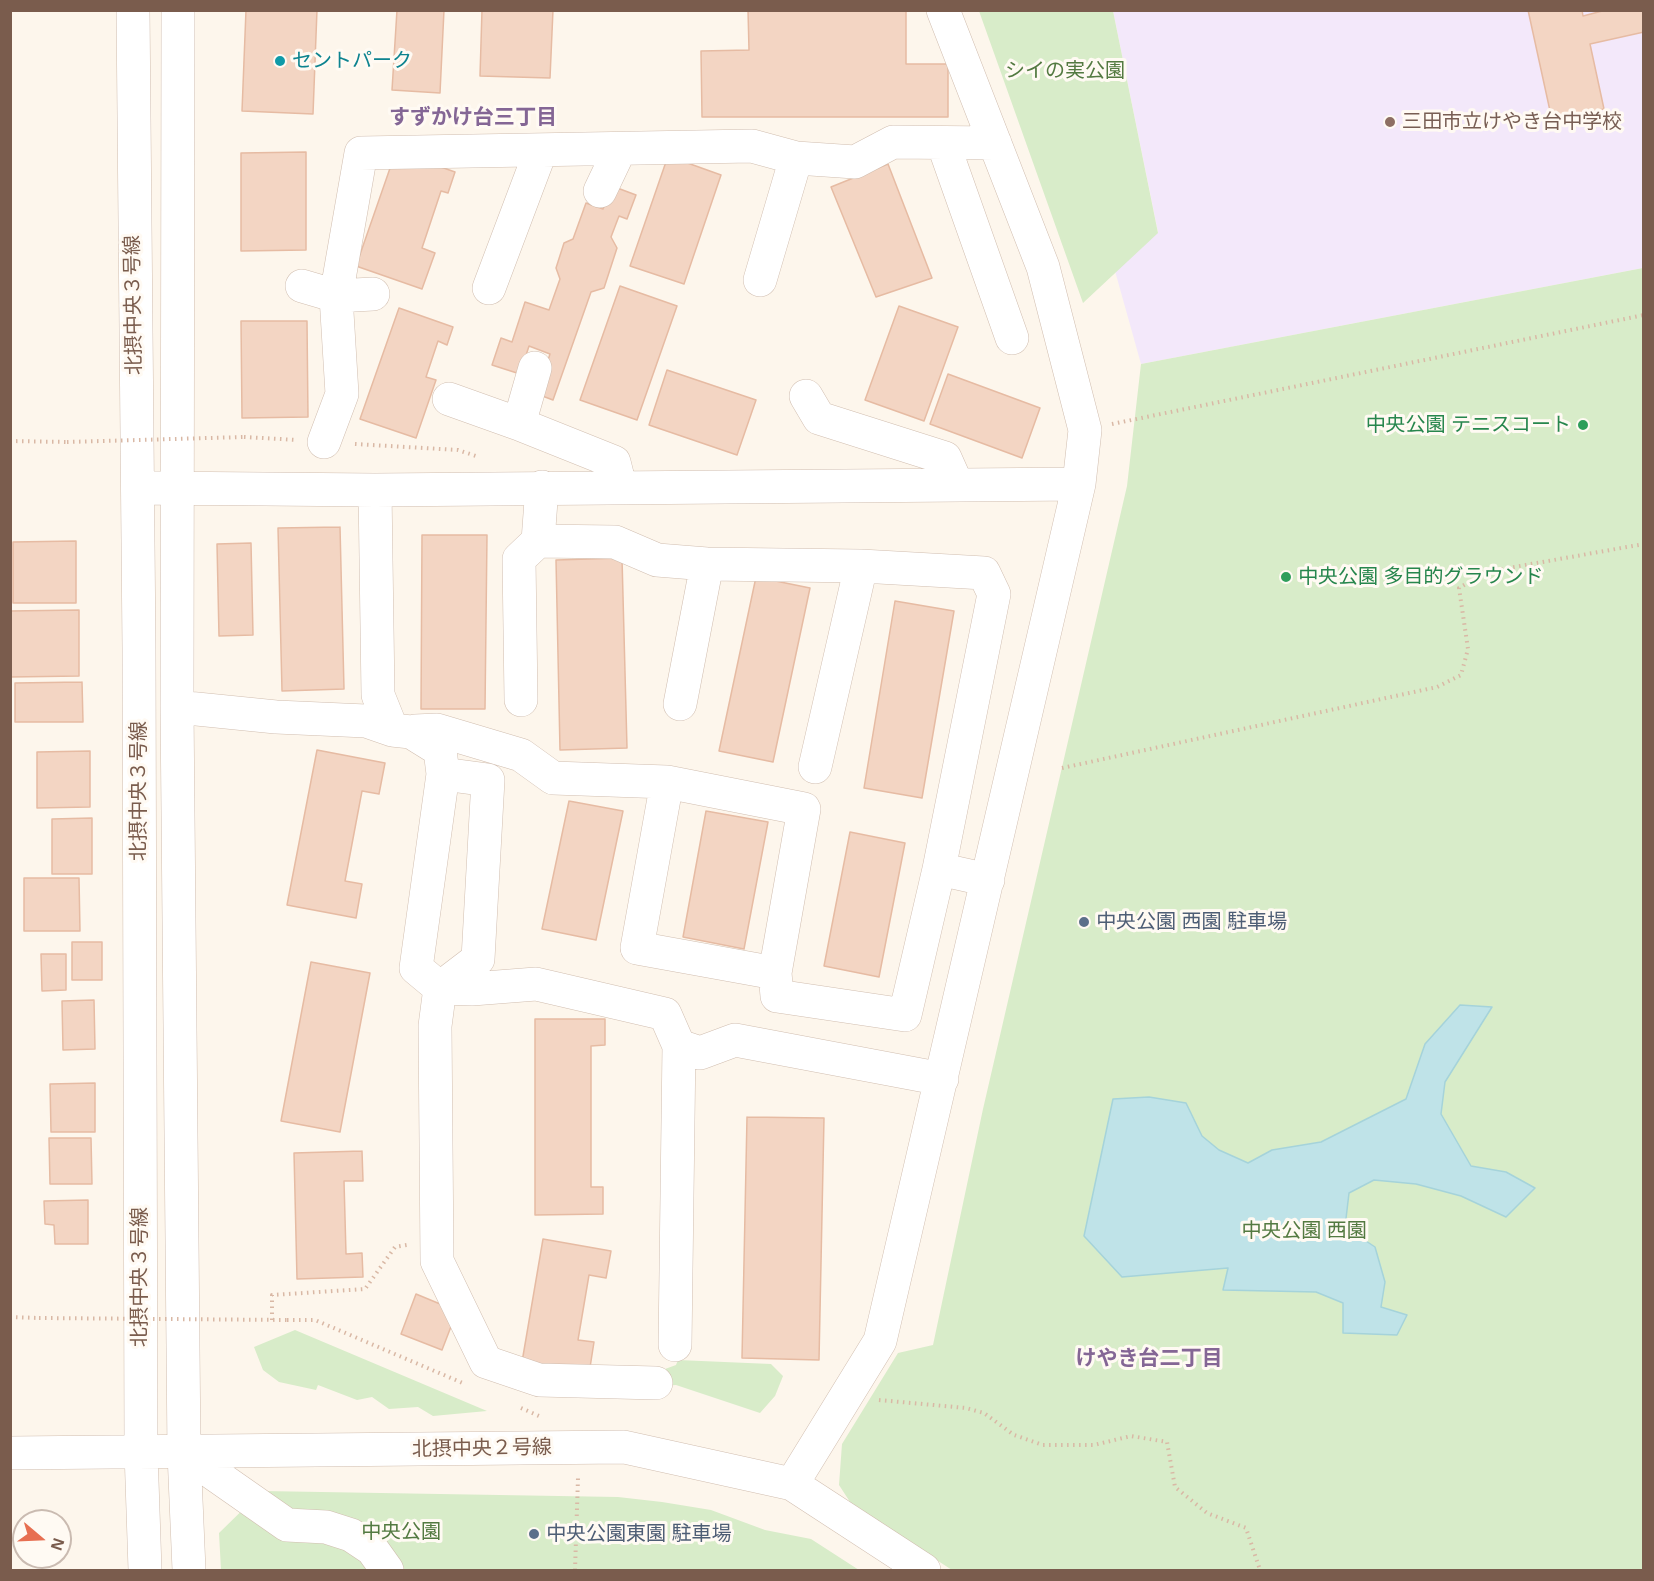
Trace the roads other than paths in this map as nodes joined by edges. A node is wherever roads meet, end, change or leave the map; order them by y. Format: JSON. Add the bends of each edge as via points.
{"nodes":[{"id":1,"x":133,"y":10,"type":"edge"},
{"id":2,"x":178,"y":10,"type":"edge"},
{"id":3,"x":943,"y":10,"type":"edge"},
{"id":4,"x":943,"y":143,"type":"junction"},
{"id":5,"x":995,"y":143,"type":"junction"},
{"id":6,"x":620,"y":148,"type":"junction"},
{"id":7,"x":541,"y":150,"type":"junction"},
{"id":8,"x":796,"y":158,"type":"junction"},
{"id":9,"x":600,"y":191,"type":"dead end"},
{"id":10,"x":760,"y":280,"type":"dead end"},
{"id":11,"x":302,"y":286,"type":"dead end"},
{"id":12,"x":489,"y":288,"type":"dead end"},
{"id":13,"x":373,"y":294,"type":"dead end"},
{"id":14,"x":336,"y":296,"type":"junction"},
{"id":15,"x":1012,"y":338,"type":"dead end"},
{"id":16,"x":535,"y":368,"type":"dead end"},
{"id":17,"x":806,"y":396,"type":"dead end"},
{"id":18,"x":449,"y":399,"type":"dead end"},
{"id":19,"x":519,"y":424,"type":"junction"},
{"id":20,"x":324,"y":442,"type":"road end"},
{"id":21,"x":1079,"y":484,"type":"junction"},
{"id":22,"x":957,"y":485,"type":"junction"},
{"id":23,"x":620,"y":486,"type":"junction"},
{"id":24,"x":542,"y":487,"type":"junction"},
{"id":25,"x":136,"y":488,"type":"junction"},
{"id":26,"x":176,"y":489,"type":"junction"},
{"id":27,"x":375,"y":490,"type":"junction"},
{"id":28,"x":538,"y":541,"type":"junction"},
{"id":29,"x":707,"y":564,"type":"junction"},
{"id":30,"x":861,"y":566,"type":"junction"},
{"id":31,"x":521,"y":700,"type":"dead end"},
{"id":32,"x":680,"y":704,"type":"dead end"},
{"id":33,"x":177,"y":707,"type":"junction"},
{"id":34,"x":401,"y":731,"type":"junction"},
{"id":35,"x":815,"y":767,"type":"dead end"},
{"id":36,"x":442,"y":774,"type":"junction"},
{"id":37,"x":667,"y":783,"type":"junction"},
{"id":38,"x":939,"y":869,"type":"junction"},
{"id":39,"x":988,"y":880,"type":"junction"},
{"id":40,"x":775,"y":973,"type":"junction"},
{"id":41,"x":441,"y":988,"type":"junction"},
{"id":42,"x":679,"y":1046,"type":"junction"},
{"id":43,"x":942,"y":1079,"type":"junction"},
{"id":44,"x":675,"y":1345,"type":"dead end"},
{"id":45,"x":656,"y":1383,"type":"dead end"},
{"id":46,"x":141,"y":1451,"type":"junction"},
{"id":47,"x":10,"y":1453,"type":"edge"},
{"id":48,"x":184,"y":1453,"type":"junction"},
{"id":49,"x":792,"y":1484,"type":"junction"},
{"id":50,"x":145,"y":1570,"type":"edge"},
{"id":51,"x":189,"y":1570,"type":"edge"},
{"id":52,"x":387,"y":1570,"type":"edge"},
{"id":53,"x":924,"y":1570,"type":"edge"}],
"edges":[{"from":1,"to":25,"type":"street","name":"北摂中央３号線"},
{"from":2,"to":26,"type":"street","name":"北摂中央３号線"},
{"from":3,"to":5,"type":"street"},
{"from":4,"to":5,"type":"street"},
{"from":4,"to":8,"type":"street","via":[[893,142],[855,162]]},
{"from":4,"to":15,"type":"street"},
{"from":5,"to":21,"type":"street","via":[[1042,267],[1085,430]]},
{"from":6,"to":7,"type":"street"},
{"from":6,"to":8,"type":"street","via":[[752,146]]},
{"from":6,"to":9,"type":"street"},
{"from":7,"to":12,"type":"street"},
{"from":7,"to":14,"type":"street","via":[[361,153]]},
{"from":8,"to":10,"type":"street"},
{"from":11,"to":14,"type":"street"},
{"from":13,"to":14,"type":"street"},
{"from":14,"to":20,"type":"street","via":[[342,394]]},
{"from":16,"to":19,"type":"street"},
{"from":17,"to":22,"type":"street","via":[[819,418],[945,458]]},
{"from":18,"to":19,"type":"street"},
{"from":19,"to":23,"type":"street","via":[[614,462]]},
{"from":21,"to":22,"type":"street"},
{"from":21,"to":39,"type":"street"},
{"from":22,"to":23,"type":"street"},
{"from":23,"to":24,"type":"street"},
{"from":24,"to":27,"type":"street"},
{"from":24,"to":28,"type":"street"},
{"from":25,"to":26,"type":"street"},
{"from":25,"to":46,"type":"street","name":"北摂中央３号線"},
{"from":26,"to":27,"type":"street"},
{"from":26,"to":33,"type":"street","name":"北摂中央３号線"},
{"from":27,"to":34,"type":"street","via":[[378,695]]},
{"from":28,"to":29,"type":"street","via":[[615,542],[657,560]]},
{"from":28,"to":31,"type":"street","via":[[519,560]]},
{"from":29,"to":30,"type":"street"},
{"from":29,"to":32,"type":"street"},
{"from":30,"to":35,"type":"street"},
{"from":30,"to":38,"type":"street","via":[[984,573],[994,594]]},
{"from":33,"to":34,"type":"street","via":[[366,721]]},
{"from":33,"to":48,"type":"street","name":"北摂中央３号線"},
{"from":34,"to":36,"type":"street","via":[[440,750]]},
{"from":34,"to":37,"type":"street","via":[[437,730],[521,755],[553,778]]},
{"from":36,"to":41,"type":"street","via":[[416,968]]},
{"from":36,"to":41,"type":"street","via":[[488,780],[478,959]]},
{"from":37,"to":40,"type":"street","via":[[804,809]]},
{"from":37,"to":40,"type":"street","via":[[637,948]]},
{"from":38,"to":39,"type":"street"},
{"from":38,"to":40,"type":"street","via":[[905,1015],[777,996]]},
{"from":39,"to":43,"type":"street"},
{"from":41,"to":42,"type":"street","via":[[536,984],[665,1014]]},
{"from":41,"to":45,"type":"street","via":[[435,1026],[437,1261],[486,1362],[539,1380]]},
{"from":42,"to":43,"type":"street","via":[[700,1053],[735,1040]]},
{"from":42,"to":44,"type":"street"},
{"from":43,"to":49,"type":"street","via":[[880,1341]]},
{"from":46,"to":47,"type":"street","name":"北摂中央２号線"},
{"from":46,"to":48,"type":"street","name":"北摂中央２号線"},
{"from":46,"to":50,"type":"street","name":"北摂中央３号線"},
{"from":48,"to":49,"type":"street","name":"北摂中央２号線","via":[[624,1447]]},
{"from":48,"to":51,"type":"street","name":"北摂中央３号線"},
{"from":48,"to":52,"type":"street","via":[[287,1525],[326,1527],[351,1535],[372,1549]]},
{"from":49,"to":53,"type":"street","name":"北摂中央２号線"}]}
